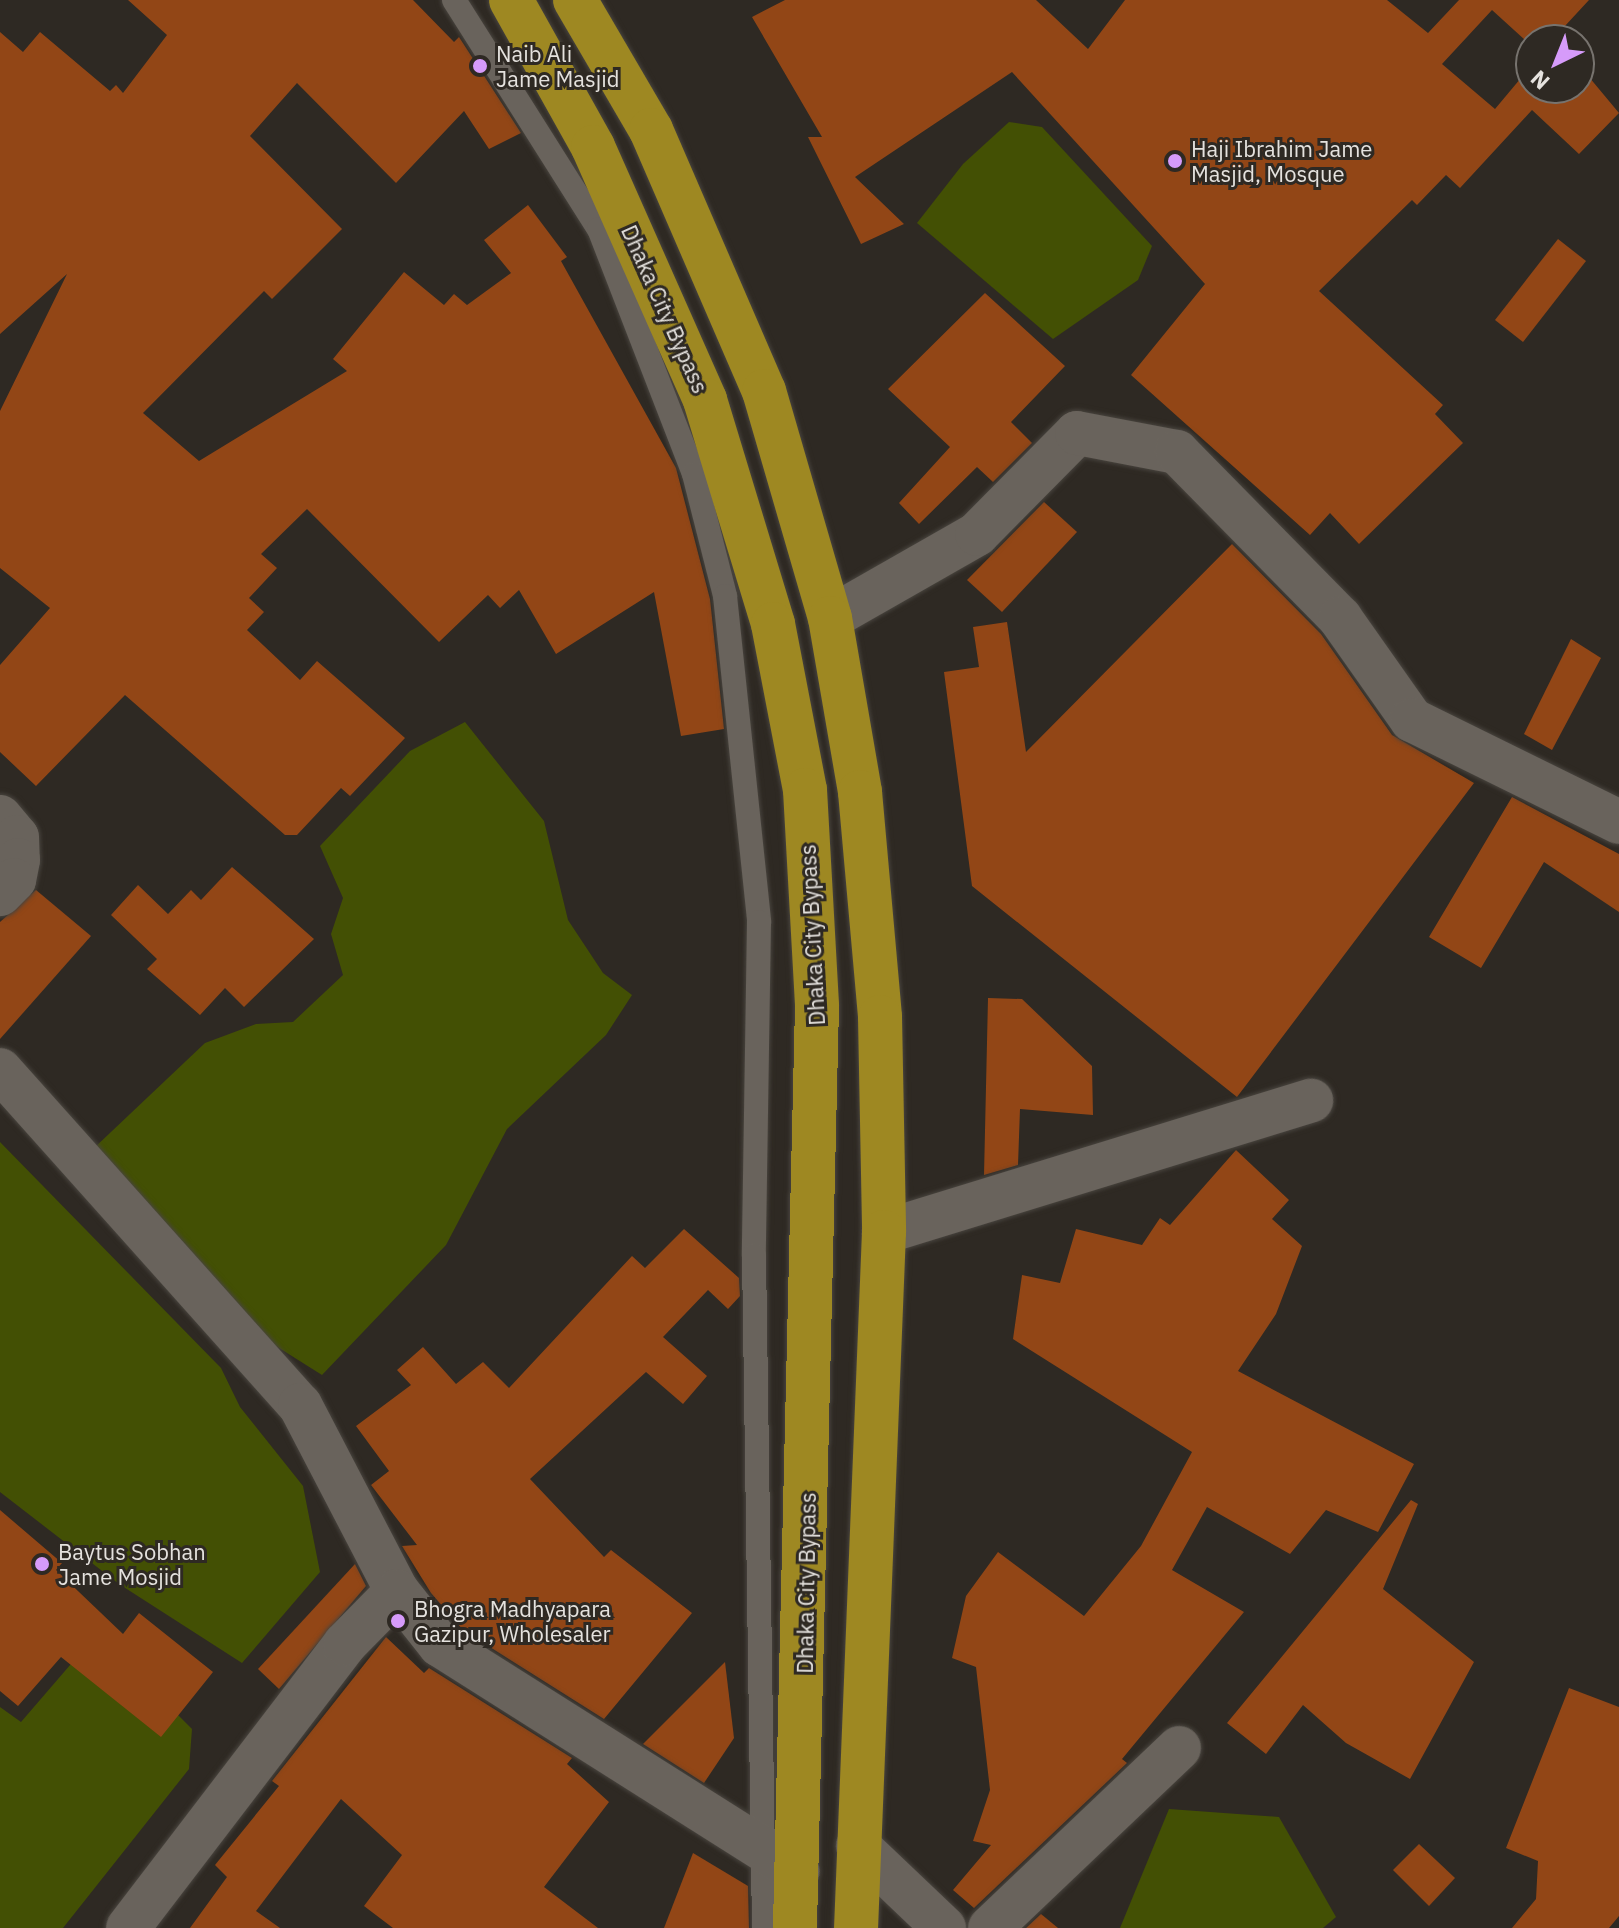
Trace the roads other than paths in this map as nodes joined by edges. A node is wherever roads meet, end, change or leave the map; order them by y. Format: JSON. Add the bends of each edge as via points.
{"nodes":[{"id":1,"x":454,"y":0,"type":"edge"},
{"id":2,"x":511,"y":0,"type":"edge"},
{"id":3,"x":575,"y":0,"type":"edge"},
{"id":4,"x":830,"y":618,"type":"junction"},
{"id":5,"x":0,"y":817,"type":"edge"},
{"id":6,"x":1619,"y":822,"type":"edge"},
{"id":7,"x":0,"y":894,"type":"edge"},
{"id":8,"x":0,"y":1070,"type":"edge"},
{"id":9,"x":1311,"y":1101,"type":"dead end"},
{"id":10,"x":884,"y":1232,"type":"junction"},
{"id":11,"x":397,"y":1591,"type":"junction"},
{"id":12,"x":1179,"y":1748,"type":"dead end"},
{"id":13,"x":858,"y":1846,"type":"junction"},
{"id":14,"x":781,"y":1864,"type":"junction"},
{"id":15,"x":128,"y":1928,"type":"edge"},
{"id":16,"x":764,"y":1928,"type":"edge"},
{"id":17,"x":795,"y":1928,"type":"edge"},
{"id":18,"x":856,"y":1928,"type":"edge"},
{"id":19,"x":944,"y":1928,"type":"edge"},
{"id":20,"x":990,"y":1928,"type":"edge"}],
"edges":[{"from":1,"to":14,"type":"lane","via":[[599,229],[694,474],[725,596],[759,922],[754,1255]]},
{"from":2,"to":14,"type":"highway","name":"Dhaka City Bypass","via":[[593,147],[705,400],[773,624],[805,790],[817,1006]]},
{"from":3,"to":4,"type":"highway","via":[[651,130],[764,391]]},
{"from":4,"to":6,"type":"street","via":[[977,534],[1077,433],[1177,452],[1340,618],[1412,720]]},
{"from":4,"to":10,"type":"highway","via":[[860,792],[877,987]]},
{"from":5,"to":7,"type":"street","via":[[17,837],[18,860],[14,880]]},
{"from":8,"to":11,"type":"street","via":[[300,1405]]},
{"from":9,"to":10,"type":"street"},
{"from":10,"to":13,"type":"highway"},
{"from":11,"to":14,"type":"street","via":[[440,1645]]},
{"from":11,"to":15,"type":"street","via":[[345,1644]]},
{"from":12,"to":20,"type":"street"},
{"from":13,"to":18,"type":"highway"},
{"from":13,"to":19,"type":"street"},
{"from":14,"to":16,"type":"lane"},
{"from":14,"to":17,"type":"highway","name":"Dhaka City Bypass"}]}
